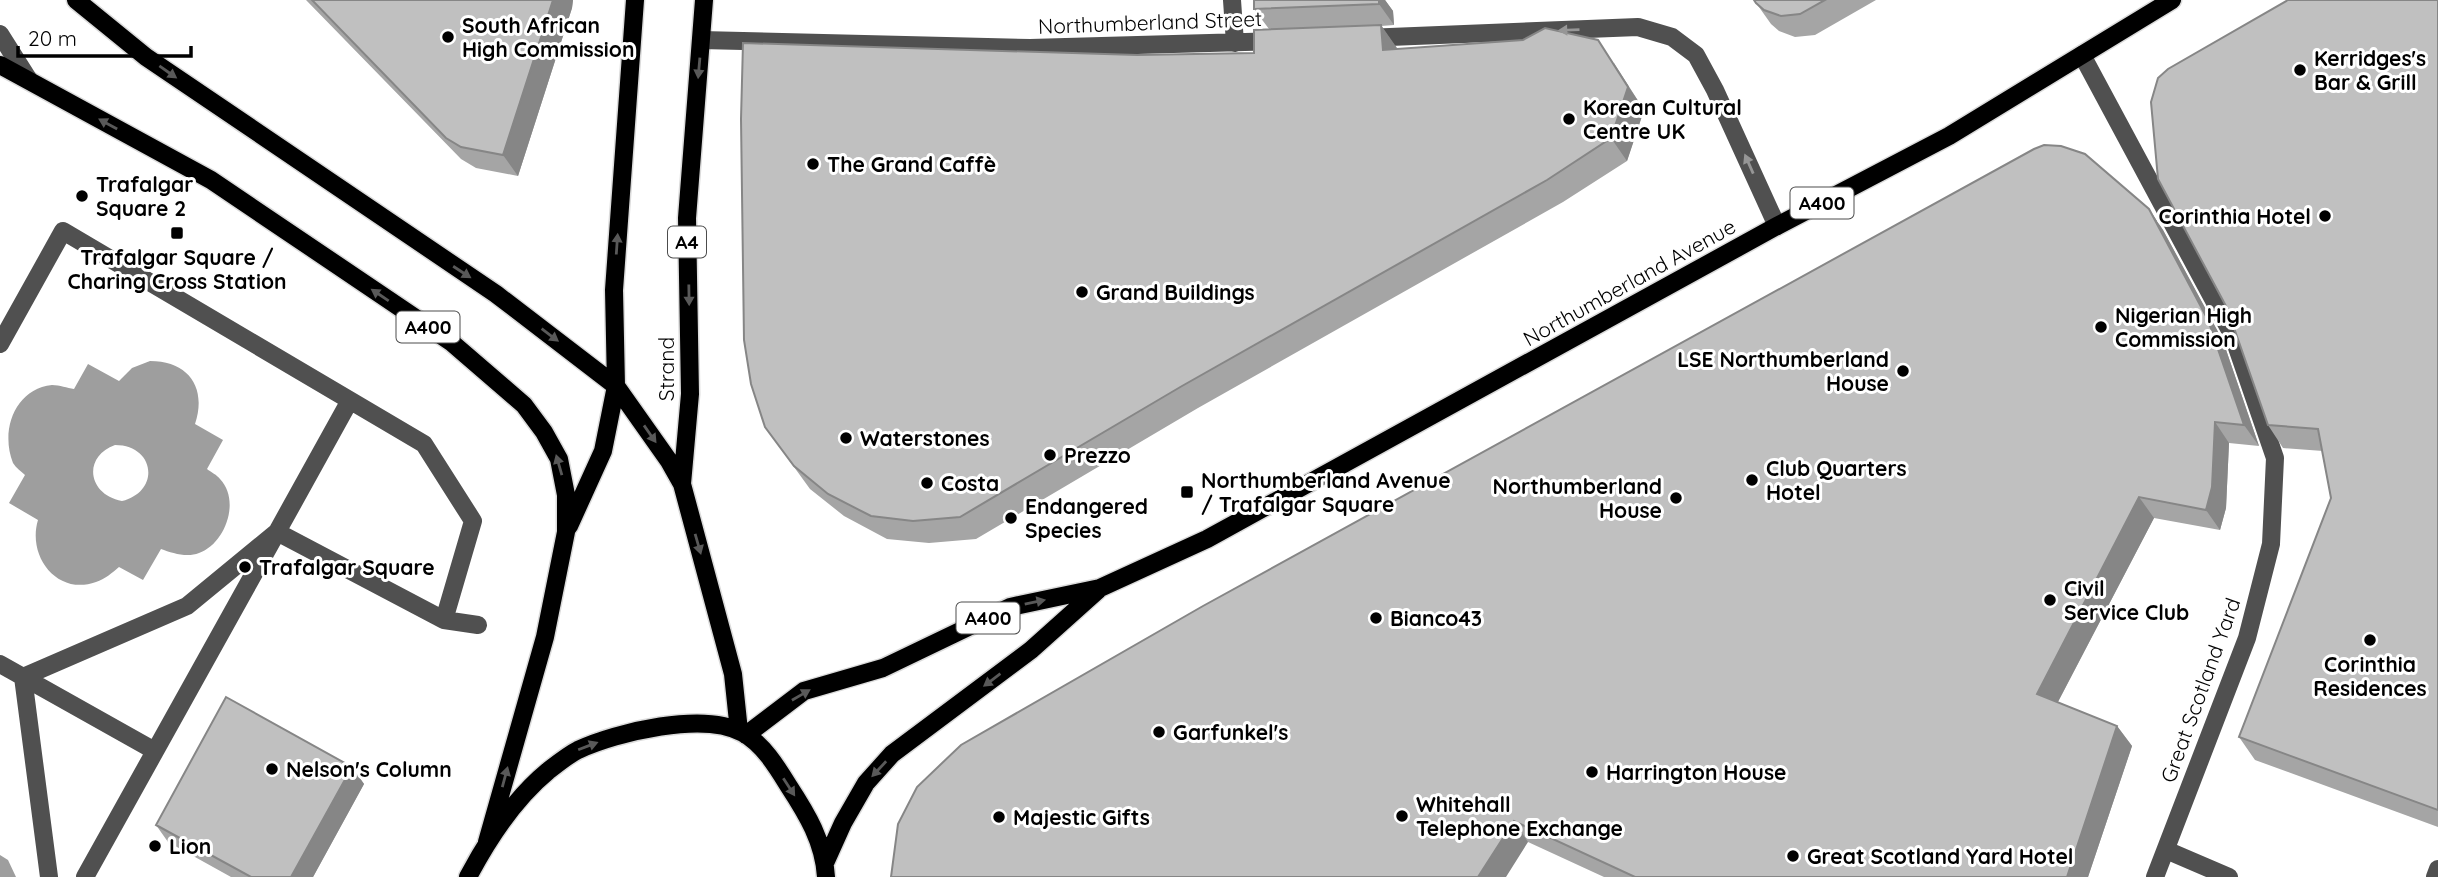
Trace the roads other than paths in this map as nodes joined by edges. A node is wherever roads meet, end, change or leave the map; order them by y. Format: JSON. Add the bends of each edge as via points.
{"nodes":[{"id":1,"x":76,"y":0,"type":"edge"},
{"id":2,"x":635,"y":0,"type":"edge"},
{"id":3,"x":704,"y":0,"type":"edge"},
{"id":4,"x":2172,"y":0,"type":"edge"},
{"id":5,"x":1232,"y":1,"type":"edge"},
{"id":6,"x":0,"y":34,"type":"edge"},
{"id":7,"x":1353,"y":38,"type":"edge"},
{"id":8,"x":701,"y":40,"type":"junction"},
{"id":9,"x":1300,"y":40,"type":"edge"},
{"id":10,"x":1235,"y":43,"type":"junction"},
{"id":11,"x":2082,"y":55,"type":"junction"},
{"id":12,"x":0,"y":65,"type":"edge"},
{"id":13,"x":29,"y":80,"type":"junction"},
{"id":14,"x":1777,"y":226,"type":"junction"},
{"id":15,"x":0,"y":344,"type":"edge"},
{"id":16,"x":616,"y":386,"type":"junction"},
{"id":17,"x":349,"y":402,"type":"junction"},
{"id":18,"x":682,"y":484,"type":"junction"},
{"id":19,"x":277,"y":532,"type":"junction"},
{"id":20,"x":566,"y":533,"type":"junction"},
{"id":21,"x":1100,"y":588,"type":"junction"},
{"id":22,"x":444,"y":620,"type":"junction"},
{"id":23,"x":478,"y":625,"type":"dead end"},
{"id":24,"x":0,"y":664,"type":"edge"},
{"id":25,"x":23,"y":677,"type":"junction"},
{"id":26,"x":742,"y":733,"type":"junction"},
{"id":27,"x":155,"y":751,"type":"junction"},
{"id":28,"x":487,"y":842,"type":"junction"},
{"id":29,"x":2166,"y":850,"type":"junction"},
{"id":30,"x":2438,"y":869,"type":"edge"},
{"id":31,"x":825,"y":870,"type":"edge"},
{"id":32,"x":49,"y":877,"type":"edge"},
{"id":33,"x":85,"y":877,"type":"edge"},
{"id":34,"x":468,"y":877,"type":"edge"},
{"id":35,"x":2155,"y":877,"type":"edge"},
{"id":36,"x":2229,"y":877,"type":"edge"},
{"id":37,"x":2435,"y":877,"type":"edge"}],
"edges":[{"from":1,"to":16,"type":"main road","one_way":true,"via":[[146,57],[496,294]]},
{"from":16,"to":2,"type":"main road","one_way":true,"via":[[614,290]]},
{"from":3,"to":8,"type":"main road","name":"Strand","number":"A4"},
{"from":4,"to":11,"type":"main road","name":"Northumberland Avenue","number":"A400"},
{"from":5,"to":10,"type":"street"},
{"from":6,"to":13,"type":"street"},
{"from":14,"to":7,"type":"street","one_way":true,"via":[[1696,55],[1672,37],[1638,27]]},
{"from":8,"to":10,"type":"street","name":"Northumberland Street","via":[[1042,48]]},
{"from":8,"to":18,"type":"main road","name":"Strand","number":"A4","one_way":true,"via":[[687,218],[690,394]]},
{"from":9,"to":10,"type":"street","name":"Northumberland Street"},
{"from":11,"to":14,"type":"main road","name":"Northumberland Avenue","number":"A400","via":[[1938,142]]},
{"from":11,"to":29,"type":"street","name":"Great Scotland Yard","via":[[2233,336],[2275,458],[2271,544],[2247,638]]},
{"from":12,"to":13,"type":"main road","number":"A400"},
{"from":20,"to":13,"type":"main road","number":"A400","one_way":true,"via":[[566,495],[559,459],[524,405],[485,370],[451,342],[211,180]]},
{"from":14,"to":21,"type":"main road","name":"Northumberland Avenue","number":"A400","via":[[1207,539]]},
{"from":15,"to":17,"type":"street","via":[[63,231]]},
{"from":16,"to":18,"type":"main road","one_way":true},
{"from":16,"to":20,"type":"main road","via":[[603,452]]},
{"from":17,"to":19,"type":"street"},
{"from":17,"to":22,"type":"street","via":[[424,444],[473,521]]},
{"from":18,"to":26,"type":"main road","name":"Strand","number":"A4","one_way":true,"via":[[733,674]]},
{"from":19,"to":22,"type":"street"},
{"from":19,"to":25,"type":"street","via":[[187,606]]},
{"from":19,"to":27,"type":"street"},
{"from":28,"to":20,"type":"main road","one_way":true,"via":[[545,637]]},
{"from":26,"to":21,"type":"main road","name":"Northumberland Avenue","number":"A400","one_way":true,"via":[[804,691],[883,667],[1010,607]]},
{"from":21,"to":31,"type":"main road","name":"Northumberland Avenue","number":"A400","one_way":true,"via":[[1031,650],[892,754],[866,783],[843,823]]},
{"from":22,"to":23,"type":"street"},
{"from":24,"to":25,"type":"street"},
{"from":25,"to":27,"type":"street"},
{"from":25,"to":32,"type":"street"},
{"from":28,"to":26,"type":"main road","one_way":true,"via":[[547,772],[577,751],[635,731],[673,726],[721,726]]},
{"from":26,"to":31,"type":"main road","one_way":true,"via":[[774,764],[802,806],[816,832]]},
{"from":27,"to":33,"type":"street"},
{"from":28,"to":34,"type":"main road"},
{"from":29,"to":35,"type":"street","name":"Great Scotland Yard"},
{"from":29,"to":36,"type":"street"},
{"from":30,"to":37,"type":"street"}]}
